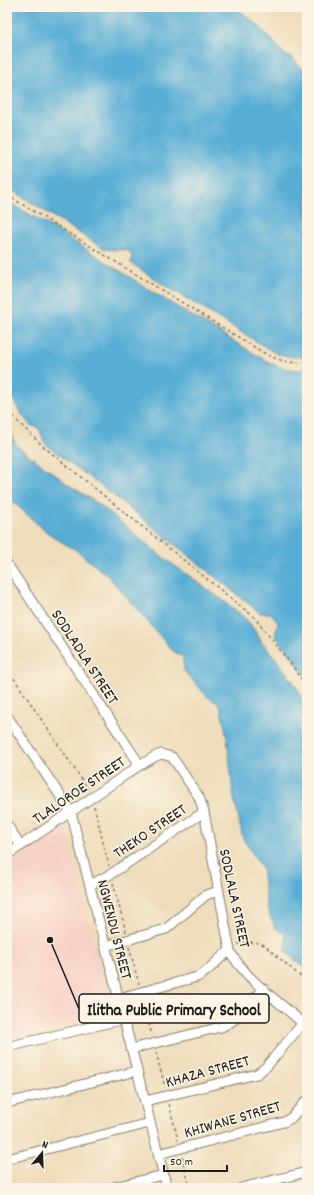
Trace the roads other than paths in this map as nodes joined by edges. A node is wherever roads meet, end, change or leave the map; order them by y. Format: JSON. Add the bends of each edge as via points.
{"nodes":[{"id":1,"x":7,"y":564,"type":"edge"},
{"id":2,"x":7,"y":716,"type":"edge"},
{"id":3,"x":167,"y":755,"type":"joint"},
{"id":4,"x":140,"y":765,"type":"junction"},
{"id":5,"x":71,"y":812,"type":"junction"},
{"id":6,"x":204,"y":812,"type":"junction"},
{"id":7,"x":7,"y":825,"type":"edge"},
{"id":8,"x":21,"y":846,"type":"junction"},
{"id":9,"x":7,"y":855,"type":"edge"},
{"id":10,"x":90,"y":885,"type":"junction"},
{"id":11,"x":219,"y":891,"type":"junction"},
{"id":12,"x":106,"y":946,"type":"junction"},
{"id":13,"x":230,"y":951,"type":"junction"},
{"id":14,"x":264,"y":989,"type":"junction"},
{"id":15,"x":119,"y":998,"type":"junction"},
{"id":16,"x":124,"y":1019,"type":"junction"},
{"id":17,"x":305,"y":1025,"type":"edge"},
{"id":18,"x":7,"y":1047,"type":"edge"},
{"id":19,"x":131,"y":1049,"type":"junction"},
{"id":20,"x":137,"y":1071,"type":"junction"},
{"id":21,"x":307,"y":1100,"type":"edge"},
{"id":22,"x":145,"y":1101,"type":"junction"},
{"id":23,"x":7,"y":1103,"type":"edge"},
{"id":24,"x":150,"y":1123,"type":"junction"},
{"id":25,"x":158,"y":1154,"type":"junction"},
{"id":26,"x":7,"y":1159,"type":"edge"},
{"id":27,"x":307,"y":1172,"type":"edge"},
{"id":28,"x":163,"y":1175,"type":"junction"},
{"id":29,"x":110,"y":1188,"type":"edge"},
{"id":30,"x":167,"y":1188,"type":"edge"},
{"id":31,"x":241,"y":1188,"type":"edge"}],
"edges":[{"from":1,"to":4,"type":"street","name":"SODLADLA STREET"},
{"from":2,"to":5,"type":"street","name":"NGWENDU STREET"},
{"from":3,"to":4,"type":"street","name":"TLALOROE STREET","via":[[161,754]]},
{"from":3,"to":6,"type":"street","name":"SODLALA STREET","via":[[180,766],[199,797]]},
{"from":4,"to":5,"type":"street","name":"TLALOROE STREET"},
{"from":5,"to":8,"type":"street","name":"TLALOROE STREET"},
{"from":5,"to":10,"type":"street","name":"NGWENDU STREET"},
{"from":6,"to":10,"type":"street","name":"THEKO STREET","via":[[111,874]]},
{"from":6,"to":11,"type":"street","name":"SODLALA STREET"},
{"from":7,"to":8,"type":"street"},
{"from":8,"to":9,"type":"street","name":"TLALOROE STREET"},
{"from":10,"to":12,"type":"street","name":"NGWENDU STREET"},
{"from":11,"to":12,"type":"street","via":[[206,895],[166,929]]},
{"from":11,"to":13,"type":"street","name":"SODLALA STREET"},
{"from":12,"to":15,"type":"street","name":"NGWENDU STREET"},
{"from":13,"to":14,"type":"street","name":"SODLALA STREET","via":[[237,963]]},
{"from":13,"to":15,"type":"street","via":[[222,955],[204,974]]},
{"from":14,"to":17,"type":"street","name":"SODLALA STREET"},
{"from":14,"to":19,"type":"street","via":[[229,1023]]},
{"from":15,"to":16,"type":"street","name":"NGWENDU STREET"},
{"from":16,"to":18,"type":"street"},
{"from":16,"to":19,"type":"street","name":"NGWENDU STREET"},
{"from":17,"to":22,"type":"street","name":"KHAZA STREET","via":[[257,1074]]},
{"from":19,"to":20,"type":"street","name":"NGWENDU STREET"},
{"from":20,"to":22,"type":"street","name":"NGWENDU STREET"},
{"from":20,"to":23,"type":"street"},
{"from":21,"to":25,"type":"street","name":"KHIWANE STREET","via":[[284,1122]]},
{"from":22,"to":24,"type":"street","name":"NGWENDU STREET"},
{"from":24,"to":25,"type":"street","name":"NGWENDU STREET"},
{"from":24,"to":26,"type":"street"},
{"from":25,"to":28,"type":"street","name":"NGWENDU STREET"},
{"from":27,"to":31,"type":"street"},
{"from":28,"to":29,"type":"street"},
{"from":28,"to":30,"type":"street","name":"NGWENDU STREET"}]}
